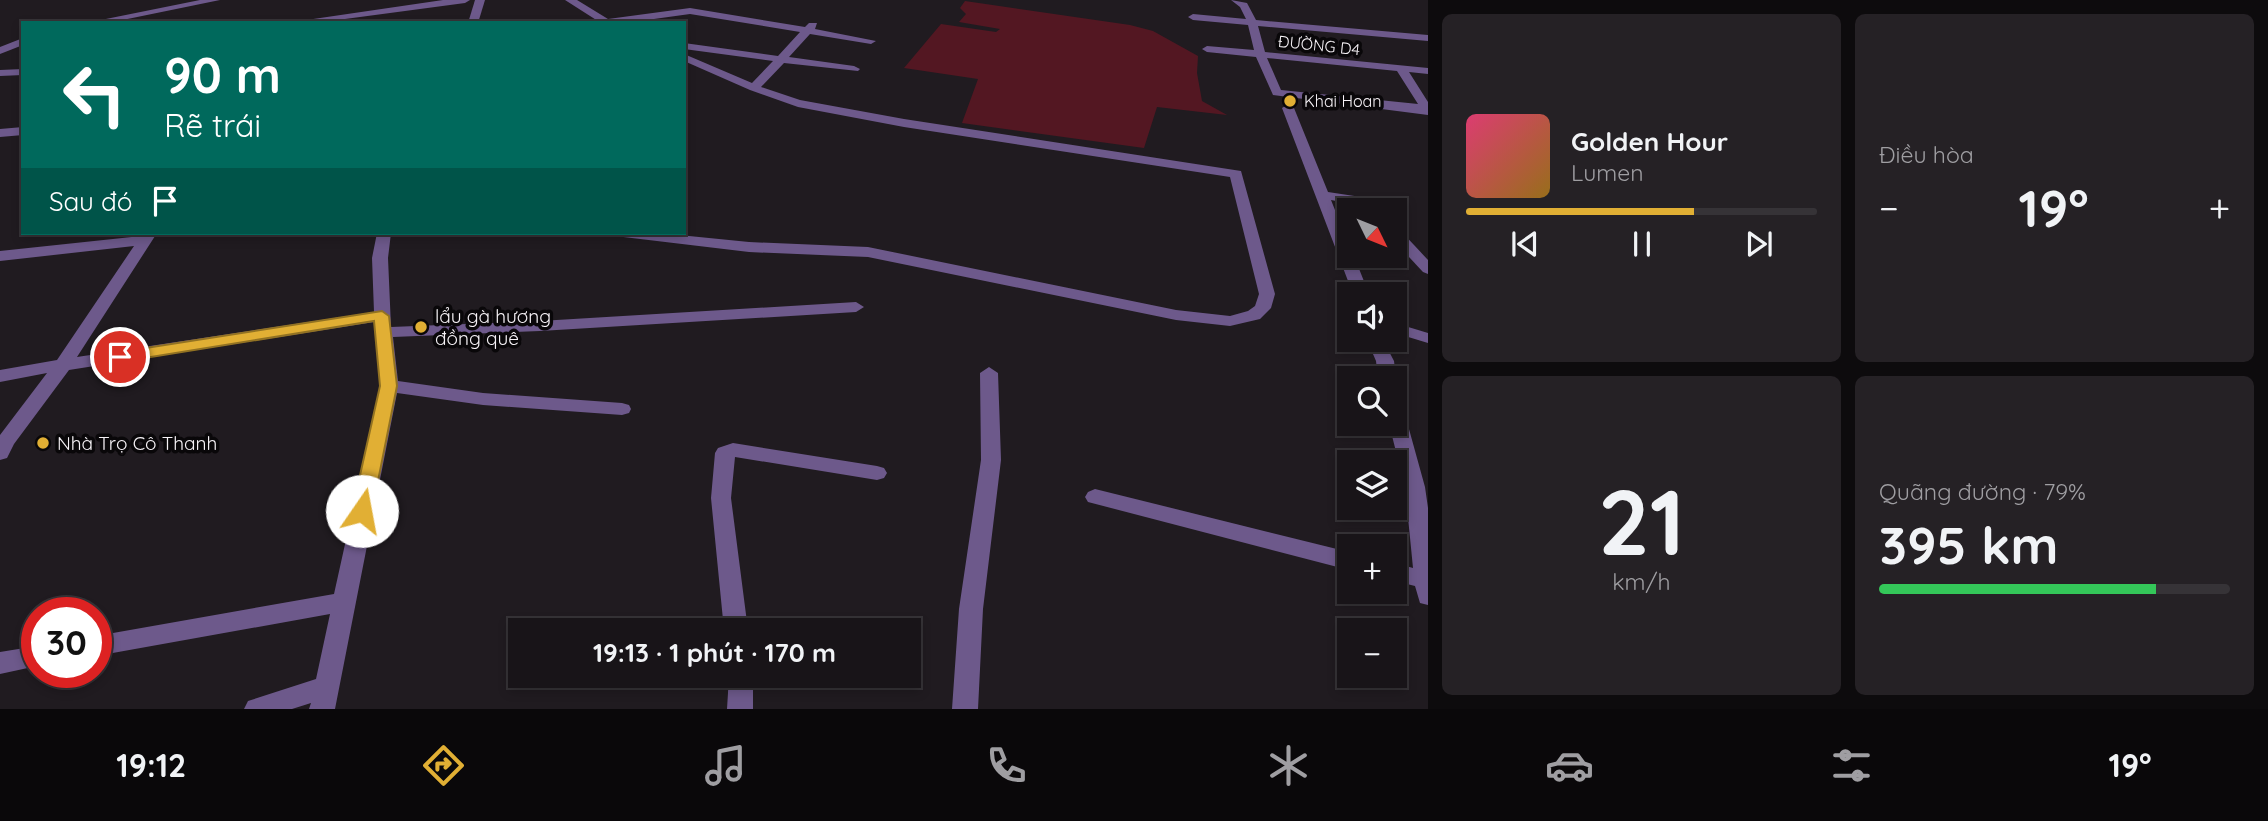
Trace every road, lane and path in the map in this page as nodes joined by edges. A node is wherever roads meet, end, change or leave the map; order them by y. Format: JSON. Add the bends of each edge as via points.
{"nodes":[{"id":1,"x":215,"y":0,"type":"edge"},
{"id":2,"x":465,"y":0,"type":"edge"},
{"id":3,"x":480,"y":0,"type":"edge"},
{"id":4,"x":570,"y":0,"type":"edge"},
{"id":5,"x":1236,"y":0,"type":"edge"},
{"id":6,"x":188,"y":2,"type":"edge"},
{"id":7,"x":1194,"y":17,"type":"dead end"},
{"id":8,"x":100,"y":21,"type":"edge"},
{"id":9,"x":306,"y":21,"type":"edge"},
{"id":10,"x":474,"y":21,"type":"edge"},
{"id":11,"x":604,"y":21,"type":"edge"},
{"id":12,"x":622,"y":21,"type":"edge"},
{"id":13,"x":1250,"y":21,"type":"junction"},
{"id":14,"x":812,"y":26,"type":"junction"},
{"id":15,"x":833,"y":34,"type":"junction"},
{"id":16,"x":1428,"y":38,"type":"edge"},
{"id":17,"x":871,"y":41,"type":"dead end"},
{"id":18,"x":21,"y":42,"type":"edge"},
{"id":19,"x":825,"y":44,"type":"dead end"},
{"id":20,"x":686,"y":46,"type":"edge"},
{"id":21,"x":1207,"y":49,"type":"dead end"},
{"id":22,"x":0,"y":51,"type":"edge"},
{"id":23,"x":817,"y":54,"type":"dead end"},
{"id":24,"x":1260,"y":54,"type":"junction"},
{"id":25,"x":686,"y":58,"type":"edge"},
{"id":26,"x":780,"y":59,"type":"junction"},
{"id":27,"x":809,"y":63,"type":"junction"},
{"id":28,"x":854,"y":69,"type":"dead end"},
{"id":29,"x":1401,"y":69,"type":"junction"},
{"id":30,"x":1428,"y":71,"type":"edge"},
{"id":31,"x":21,"y":72,"type":"edge"},
{"id":32,"x":0,"y":73,"type":"edge"},
{"id":33,"x":754,"y":88,"type":"junction"},
{"id":34,"x":1288,"y":108,"type":"dead end"},
{"id":35,"x":1428,"y":110,"type":"edge"},
{"id":36,"x":21,"y":131,"type":"edge"},
{"id":37,"x":0,"y":133,"type":"edge"},
{"id":38,"x":1323,"y":195,"type":"junction"},
{"id":39,"x":1343,"y":198,"type":"edge"},
{"id":40,"x":52,"y":235,"type":"edge"},
{"id":41,"x":384,"y":235,"type":"edge"},
{"id":42,"x":638,"y":235,"type":"edge"},
{"id":43,"x":147,"y":236,"type":"edge"},
{"id":44,"x":1407,"y":246,"type":"edge"},
{"id":45,"x":41,"y":251,"type":"junction"},
{"id":46,"x":0,"y":256,"type":"edge"},
{"id":47,"x":1428,"y":269,"type":"edge"},
{"id":48,"x":1356,"y":282,"type":"edge"},
{"id":49,"x":856,"y":307,"type":"dead end"},
{"id":50,"x":383,"y":324,"type":"junction"},
{"id":51,"x":1407,"y":332,"type":"edge"},
{"id":52,"x":1428,"y":338,"type":"edge"},
{"id":53,"x":63,"y":365,"type":"junction"},
{"id":54,"x":989,"y":373,"type":"dead end"},
{"id":55,"x":0,"y":376,"type":"edge"},
{"id":56,"x":389,"y":386,"type":"junction"},
{"id":57,"x":622,"y":409,"type":"dead end"},
{"id":58,"x":1401,"y":436,"type":"edge"},
{"id":59,"x":0,"y":453,"type":"edge"},
{"id":60,"x":877,"y":472,"type":"dead end"},
{"id":61,"x":1096,"y":497,"type":"dead end"},
{"id":62,"x":1337,"y":558,"type":"edge"},
{"id":63,"x":1407,"y":578,"type":"edge"},
{"id":64,"x":1427,"y":588,"type":"edge"},
{"id":65,"x":343,"y":602,"type":"junction"},
{"id":66,"x":735,"y":618,"type":"edge"},
{"id":67,"x":112,"y":643,"type":"edge"},
{"id":68,"x":21,"y":659,"type":"edge"},
{"id":69,"x":0,"y":663,"type":"edge"},
{"id":70,"x":741,"y":688,"type":"edge"},
{"id":71,"x":324,"y":698,"type":"edge"},
{"id":72,"x":257,"y":709,"type":"edge"},
{"id":73,"x":740,"y":709,"type":"edge"},
{"id":74,"x":965,"y":709,"type":"edge"}],
"edges":[{"from":1,"to":6,"type":"street"},
{"from":2,"to":9,"type":"street"},
{"from":3,"to":10,"type":"street"},
{"from":4,"to":11,"type":"street"},
{"from":5,"to":13,"type":"street","via":[[1244,5]]},
{"from":6,"to":8,"type":"street"},
{"from":7,"to":13,"type":"street"},
{"from":12,"to":14,"type":"street","via":[[690,11]]},
{"from":13,"to":16,"type":"street"},
{"from":13,"to":24,"type":"street"},
{"from":14,"to":15,"type":"street"},
{"from":14,"to":26,"type":"street"},
{"from":15,"to":17,"type":"street"},
{"from":15,"to":19,"type":"street"},
{"from":18,"to":22,"type":"street"},
{"from":20,"to":26,"type":"street"},
{"from":21,"to":24,"type":"street","name":"ĐƯỜNG D4"},
{"from":23,"to":27,"type":"street"},
{"from":24,"to":29,"type":"street","name":"ĐƯỜNG D4"},
{"from":24,"to":35,"type":"street","via":[[1277,93]]},
{"from":25,"to":33,"type":"street"},
{"from":26,"to":27,"type":"street"},
{"from":26,"to":33,"type":"street"},
{"from":27,"to":28,"type":"street"},
{"from":29,"to":30,"type":"street","name":"ĐƯỜNG D4"},
{"from":29,"to":35,"type":"street"},
{"from":31,"to":32,"type":"street"},
{"from":33,"to":42,"type":"street","via":[[798,103],[904,123],[1236,174],[1267,295],[1263,308],[1230,321],[868,251],[749,247]]},
{"from":34,"to":38,"type":"street"},
{"from":36,"to":37,"type":"street"},
{"from":38,"to":39,"type":"street"},
{"from":38,"to":48,"type":"street"},
{"from":40,"to":45,"type":"street"},
{"from":41,"to":50,"type":"street","via":[[380,258]]},
{"from":43,"to":45,"type":"street"},
{"from":43,"to":53,"type":"street"},
{"from":44,"to":47,"type":"street"},
{"from":45,"to":46,"type":"street"},
{"from":49,"to":50,"type":"street","via":[[540,326]]},
{"from":50,"to":53,"type":"street"},
{"from":50,"to":56,"type":"street"},
{"from":51,"to":52,"type":"street"},
{"from":53,"to":55,"type":"street"},
{"from":53,"to":59,"type":"street"},
{"from":54,"to":74,"type":"street","via":[[991,460],[971,610]]},
{"from":56,"to":57,"type":"street","via":[[483,400]]},
{"from":56,"to":65,"type":"street"},
{"from":58,"to":64,"type":"street","via":[[1415,488]]},
{"from":60,"to":66,"type":"street","via":[[733,450],[724,453],[722,516]]},
{"from":61,"to":62,"type":"street"},
{"from":63,"to":64,"type":"street"},
{"from":65,"to":67,"type":"street"},
{"from":65,"to":71,"type":"street"},
{"from":68,"to":69,"type":"street"},
{"from":70,"to":73,"type":"street"},
{"from":71,"to":72,"type":"street"}]}
